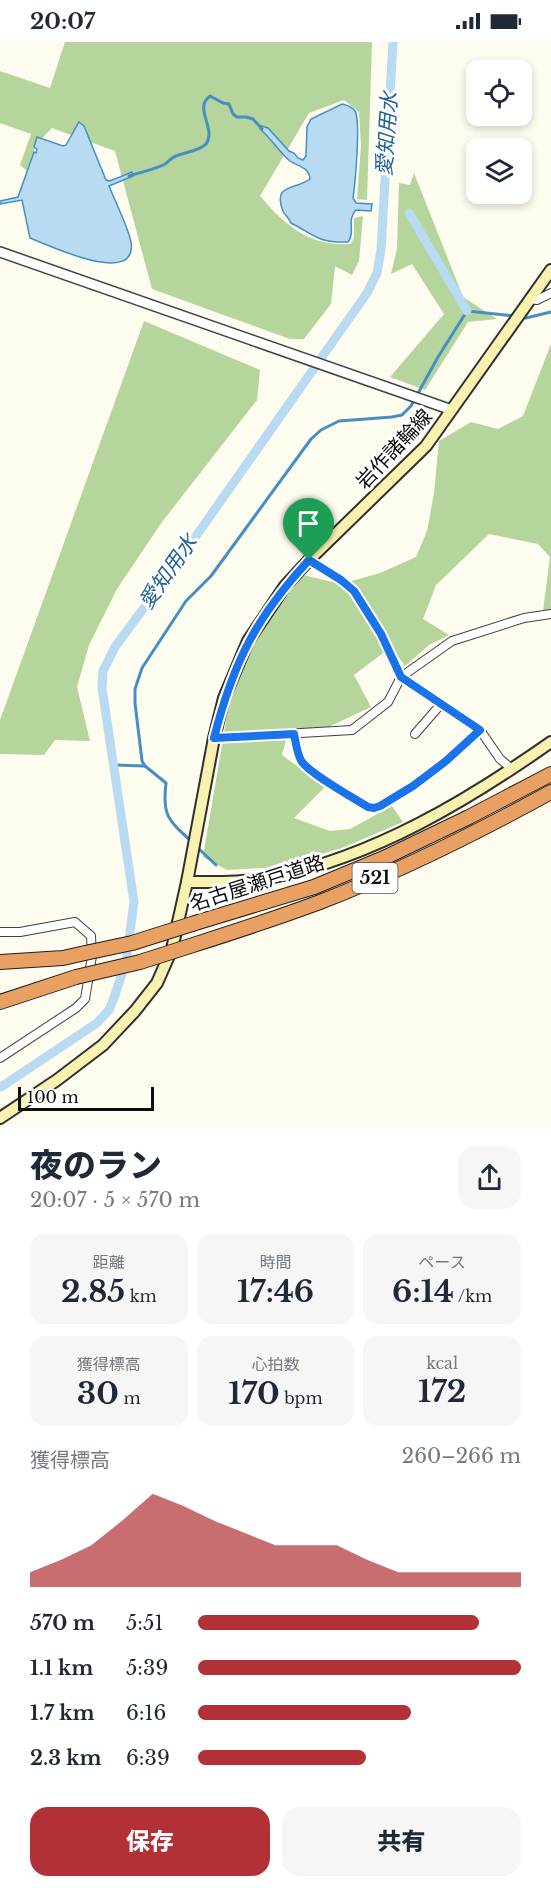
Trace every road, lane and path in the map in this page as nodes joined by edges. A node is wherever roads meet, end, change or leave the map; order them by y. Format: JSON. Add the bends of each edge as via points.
{"nodes":[{"id":1,"x":0,"y":252,"type":"edge"},
{"id":2,"x":551,"y":270,"type":"edge"},
{"id":3,"x":551,"y":293,"type":"edge"},
{"id":4,"x":530,"y":299,"type":"junction"},
{"id":5,"x":453,"y":410,"type":"junction"},
{"id":6,"x":309,"y":560,"type":"junction"},
{"id":7,"x":551,"y":615,"type":"edge"},
{"id":8,"x":401,"y":677,"type":"junction"},
{"id":9,"x":441,"y":704,"type":"junction"},
{"id":10,"x":480,"y":730,"type":"junction"},
{"id":11,"x":294,"y":734,"type":"junction"},
{"id":12,"x":415,"y":734,"type":"dead end"},
{"id":13,"x":214,"y":738,"type":"junction"},
{"id":14,"x":551,"y":742,"type":"edge"},
{"id":15,"x":512,"y":770,"type":"junction"},
{"id":16,"x":551,"y":774,"type":"edge"},
{"id":17,"x":551,"y":792,"type":"edge"},
{"id":18,"x":187,"y":882,"type":"junction"},
{"id":19,"x":0,"y":932,"type":"edge"},
{"id":20,"x":0,"y":962,"type":"edge"},
{"id":21,"x":0,"y":1002,"type":"edge"},
{"id":22,"x":0,"y":1058,"type":"edge"},
{"id":23,"x":0,"y":1118,"type":"edge"}],
"edges":[{"from":1,"to":5,"type":"street"},
{"from":2,"to":4,"type":"main road","name":"岩作諸輪線"},
{"from":3,"to":4,"type":"street"},
{"from":4,"to":5,"type":"main road","name":"岩作諸輪線"},
{"from":5,"to":6,"type":"main road","name":"岩作諸輪線","via":[[426,446]]},
{"from":6,"to":8,"type":"street","via":[[354,591],[381,634]]},
{"from":6,"to":13,"type":"main road","name":"岩作諸輪線","via":[[285,586],[248,641],[224,698]]},
{"from":7,"to":8,"type":"street","via":[[524,618],[453,641]]},
{"from":8,"to":9,"type":"street"},
{"from":8,"to":11,"type":"street","via":[[388,702],[352,730]]},
{"from":9,"to":10,"type":"street"},
{"from":9,"to":12,"type":"street"},
{"from":10,"to":11,"type":"street","via":[[430,774],[374,808],[303,764]]},
{"from":10,"to":15,"type":"street"},
{"from":11,"to":13,"type":"street"},
{"from":13,"to":18,"type":"main road","name":"岩作諸輪線"},
{"from":14,"to":15,"type":"main road"},
{"from":15,"to":18,"type":"main road","via":[[398,834],[328,863],[272,878]]},
{"from":16,"to":20,"type":"highway","name":"名古屋瀬戸道路","number":"521","bridge":true,"via":[[384,858],[314,887],[132,943],[63,958]]},
{"from":17,"to":21,"type":"highway","name":"名古屋瀬戸道路","number":"521","bridge":true,"via":[[475,832],[331,897],[140,962],[72,978]]},
{"from":18,"to":23,"type":"main road","name":"岩作諸輪線","via":[[172,949],[156,983],[135,1011],[102,1045]]},
{"from":19,"to":22,"type":"street","via":[[75,922],[91,936],[92,947],[85,999]]}]}
